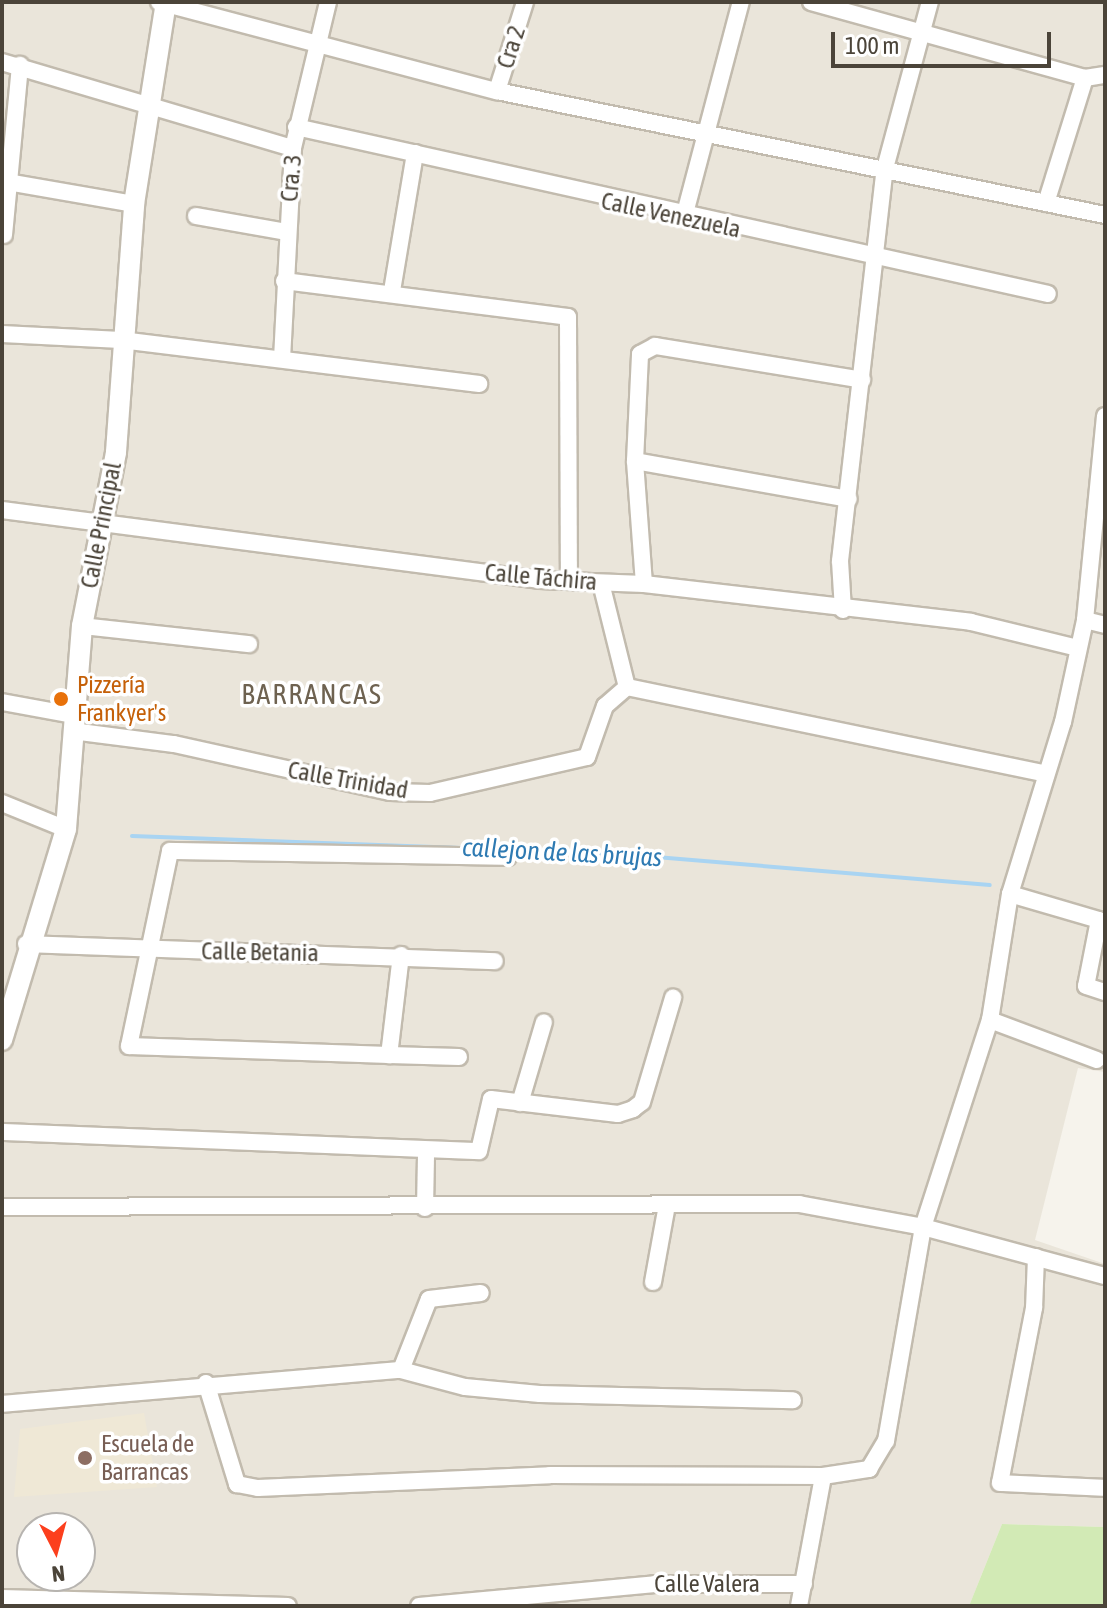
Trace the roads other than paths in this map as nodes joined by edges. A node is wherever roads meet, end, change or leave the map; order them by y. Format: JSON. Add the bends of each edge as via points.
{"nodes":[{"id":1,"x":328,"y":2,"type":"edge"},
{"id":2,"x":525,"y":2,"type":"edge"},
{"id":3,"x":741,"y":2,"type":"edge"},
{"id":4,"x":811,"y":2,"type":"edge"},
{"id":5,"x":930,"y":2,"type":"edge"},
{"id":6,"x":164,"y":3,"type":"edge"},
{"id":7,"x":922,"y":32,"type":"junction"},
{"id":8,"x":317,"y":46,"type":"junction"},
{"id":9,"x":2,"y":62,"type":"edge"},
{"id":10,"x":20,"y":65,"type":"junction"},
{"id":11,"x":1105,"y":75,"type":"edge"},
{"id":12,"x":1085,"y":78,"type":"junction"},
{"id":13,"x":497,"y":91,"type":"junction"},
{"id":14,"x":150,"y":108,"type":"junction"},
{"id":15,"x":296,"y":127,"type":"junction"},
{"id":16,"x":703,"y":137,"type":"junction"},
{"id":17,"x":293,"y":148,"type":"junction"},
{"id":18,"x":415,"y":153,"type":"junction"},
{"id":19,"x":884,"y":172,"type":"junction"},
{"id":20,"x":6,"y":181,"type":"edge"},
{"id":21,"x":1046,"y":203,"type":"junction"},
{"id":22,"x":134,"y":204,"type":"junction"},
{"id":23,"x":1105,"y":215,"type":"edge"},
{"id":24,"x":196,"y":216,"type":"dead end"},
{"id":25,"x":684,"y":217,"type":"junction"},
{"id":26,"x":287,"y":232,"type":"junction"},
{"id":27,"x":4,"y":235,"type":"edge"},
{"id":28,"x":872,"y":259,"type":"junction"},
{"id":29,"x":284,"y":281,"type":"junction"},
{"id":30,"x":392,"y":291,"type":"junction"},
{"id":31,"x":1048,"y":294,"type":"dead end"},
{"id":32,"x":2,"y":334,"type":"edge"},
{"id":33,"x":121,"y":340,"type":"junction"},
{"id":34,"x":282,"y":359,"type":"junction"},
{"id":35,"x":862,"y":380,"type":"junction"},
{"id":36,"x":479,"y":384,"type":"dead end"},
{"id":37,"x":1105,"y":416,"type":"edge"},
{"id":38,"x":635,"y":461,"type":"junction"},
{"id":39,"x":849,"y":499,"type":"junction"},
{"id":40,"x":2,"y":510,"type":"edge"},
{"id":41,"x":99,"y":521,"type":"junction"},
{"id":42,"x":569,"y":580,"type":"junction"},
{"id":43,"x":601,"y":583,"type":"junction"},
{"id":44,"x":644,"y":584,"type":"junction"},
{"id":45,"x":843,"y":610,"type":"junction"},
{"id":46,"x":1085,"y":620,"type":"junction"},
{"id":47,"x":1105,"y":625,"type":"edge"},
{"id":48,"x":82,"y":626,"type":"junction"},
{"id":49,"x":249,"y":644,"type":"dead end"},
{"id":50,"x":1078,"y":648,"type":"junction"},
{"id":51,"x":627,"y":687,"type":"junction"},
{"id":52,"x":2,"y":702,"type":"edge"},
{"id":53,"x":72,"y":723,"type":"junction"},
{"id":54,"x":1046,"y":774,"type":"junction"},
{"id":55,"x":2,"y":803,"type":"edge"},
{"id":56,"x":66,"y":829,"type":"junction"},
{"id":57,"x":508,"y":857,"type":"dead end"},
{"id":58,"x":1010,"y":894,"type":"junction"},
{"id":59,"x":26,"y":944,"type":"junction"},
{"id":60,"x":153,"y":951,"type":"junction"},
{"id":61,"x":401,"y":955,"type":"junction"},
{"id":62,"x":495,"y":961,"type":"dead end"},
{"id":63,"x":1105,"y":992,"type":"edge"},
{"id":64,"x":673,"y":998,"type":"dead end"},
{"id":65,"x":990,"y":1020,"type":"junction"},
{"id":66,"x":544,"y":1022,"type":"dead end"},
{"id":67,"x":2,"y":1040,"type":"edge"},
{"id":68,"x":389,"y":1055,"type":"junction"},
{"id":69,"x":459,"y":1057,"type":"dead end"},
{"id":70,"x":1097,"y":1060,"type":"dead end"},
{"id":71,"x":520,"y":1103,"type":"junction"},
{"id":72,"x":2,"y":1132,"type":"edge"},
{"id":73,"x":426,"y":1154,"type":"junction"},
{"id":74,"x":667,"y":1205,"type":"junction"},
{"id":75,"x":2,"y":1207,"type":"edge"},
{"id":76,"x":425,"y":1208,"type":"junction"},
{"id":77,"x":923,"y":1227,"type":"junction"},
{"id":78,"x":1036,"y":1257,"type":"junction"},
{"id":79,"x":1105,"y":1276,"type":"edge"},
{"id":80,"x":653,"y":1282,"type":"dead end"},
{"id":81,"x":481,"y":1293,"type":"dead end"},
{"id":82,"x":401,"y":1370,"type":"junction"},
{"id":83,"x":206,"y":1383,"type":"junction"},
{"id":84,"x":793,"y":1400,"type":"dead end"},
{"id":85,"x":2,"y":1404,"type":"edge"},
{"id":86,"x":823,"y":1476,"type":"junction"},
{"id":87,"x":1105,"y":1488,"type":"edge"},
{"id":88,"x":804,"y":1584,"type":"junction"},
{"id":89,"x":2,"y":1598,"type":"edge"},
{"id":90,"x":288,"y":1606,"type":"edge"},
{"id":91,"x":419,"y":1606,"type":"edge"},
{"id":92,"x":436,"y":1606,"type":"edge"},
{"id":93,"x":799,"y":1606,"type":"edge"}],
"edges":[{"from":1,"to":8,"type":"street","name":"Cra. 3"},
{"from":2,"to":13,"type":"street","name":"Cra 2"},
{"from":3,"to":16,"type":"street"},
{"from":4,"to":7,"type":"street"},
{"from":5,"to":7,"type":"street"},
{"from":6,"to":8,"type":"street"},
{"from":6,"to":14,"type":"street","name":"Calle Principal"},
{"from":7,"to":12,"type":"street"},
{"from":7,"to":19,"type":"street"},
{"from":8,"to":13,"type":"street"},
{"from":8,"to":15,"type":"street","name":"Cra. 3"},
{"from":9,"to":10,"type":"street"},
{"from":10,"to":14,"type":"street"},
{"from":10,"to":20,"type":"street"},
{"from":11,"to":12,"type":"street"},
{"from":12,"to":21,"type":"street"},
{"from":13,"to":16,"type":"street"},
{"from":14,"to":17,"type":"street"},
{"from":14,"to":22,"type":"street","name":"Calle Principal"},
{"from":15,"to":17,"type":"street","name":"Cra. 3"},
{"from":15,"to":18,"type":"street","name":"Calle Venezuela"},
{"from":16,"to":19,"type":"street"},
{"from":16,"to":25,"type":"street"},
{"from":17,"to":26,"type":"street","name":"Cra. 3"},
{"from":18,"to":25,"type":"street","name":"Calle Venezuela"},
{"from":18,"to":30,"type":"street"},
{"from":19,"to":21,"type":"street"},
{"from":19,"to":28,"type":"street"},
{"from":20,"to":22,"type":"street"},
{"from":20,"to":27,"type":"street"},
{"from":21,"to":23,"type":"street"},
{"from":22,"to":33,"type":"street","name":"Calle Principal"},
{"from":24,"to":26,"type":"street"},
{"from":25,"to":28,"type":"street","name":"Calle Venezuela"},
{"from":26,"to":29,"type":"street","name":"Cra. 3"},
{"from":28,"to":31,"type":"street","name":"Calle Venezuela"},
{"from":28,"to":35,"type":"street"},
{"from":29,"to":30,"type":"street"},
{"from":29,"to":34,"type":"street","name":"Cra. 3"},
{"from":30,"to":42,"type":"street","via":[[568,317]]},
{"from":32,"to":33,"type":"street"},
{"from":33,"to":34,"type":"street"},
{"from":33,"to":41,"type":"street","name":"Calle Principal","via":[[116,452]]},
{"from":34,"to":36,"type":"street"},
{"from":35,"to":38,"type":"street","via":[[646,349]]},
{"from":35,"to":39,"type":"street"},
{"from":37,"to":46,"type":"street"},
{"from":38,"to":39,"type":"street"},
{"from":38,"to":44,"type":"street"},
{"from":39,"to":45,"type":"street","via":[[840,561]]},
{"from":40,"to":41,"type":"street","name":"Calle Táchira"},
{"from":41,"to":42,"type":"street","name":"Calle Táchira"},
{"from":41,"to":48,"type":"street","name":"Calle Principal"},
{"from":42,"to":43,"type":"street","name":"Calle Táchira"},
{"from":43,"to":44,"type":"street","name":"Calle Táchira"},
{"from":43,"to":51,"type":"street"},
{"from":44,"to":45,"type":"street","name":"Calle Táchira"},
{"from":45,"to":50,"type":"street","name":"Calle Táchira","via":[[971,622]]},
{"from":46,"to":47,"type":"street"},
{"from":46,"to":50,"type":"street"},
{"from":48,"to":49,"type":"street"},
{"from":48,"to":53,"type":"street","name":"Calle Principal"},
{"from":50,"to":54,"type":"street"},
{"from":51,"to":53,"type":"street","name":"Calle Trinidad","via":[[605,706],[587,757],[430,793],[390,792]]},
{"from":51,"to":54,"type":"street"},
{"from":52,"to":53,"type":"street"},
{"from":53,"to":56,"type":"street","name":"Calle Principal"},
{"from":54,"to":58,"type":"street"},
{"from":55,"to":56,"type":"street"},
{"from":56,"to":59,"type":"street","name":"Calle Principal"},
{"from":57,"to":60,"type":"street","via":[[185,847],[170,851],[164,864]]},
{"from":58,"to":63,"type":"street","via":[[1099,920],[1086,986]]},
{"from":58,"to":65,"type":"street"},
{"from":59,"to":60,"type":"street","name":"Calle Betania"},
{"from":59,"to":67,"type":"street","name":"Calle Principal"},
{"from":60,"to":61,"type":"street","name":"Calle Betania"},
{"from":60,"to":68,"type":"street","via":[[126,1036],[136,1050]]},
{"from":61,"to":62,"type":"street","name":"Calle Betania"},
{"from":61,"to":68,"type":"street"},
{"from":64,"to":71,"type":"street","via":[[642,1102],[633,1109]]},
{"from":65,"to":70,"type":"street"},
{"from":65,"to":77,"type":"street"},
{"from":66,"to":71,"type":"street"},
{"from":68,"to":69,"type":"street"},
{"from":71,"to":73,"type":"street","via":[[488,1100],[483,1149]]},
{"from":72,"to":73,"type":"street"},
{"from":73,"to":76,"type":"street"},
{"from":74,"to":76,"type":"street"},
{"from":74,"to":77,"type":"street","via":[[799,1204]]},
{"from":74,"to":80,"type":"street"},
{"from":75,"to":76,"type":"street"},
{"from":77,"to":78,"type":"street"},
{"from":77,"to":86,"type":"street","via":[[880,1460],[869,1469]]},
{"from":78,"to":79,"type":"street"},
{"from":78,"to":87,"type":"street","via":[[1034,1308],[1000,1483]]},
{"from":81,"to":82,"type":"street","via":[[429,1299]]},
{"from":82,"to":83,"type":"street"},
{"from":82,"to":84,"type":"street","via":[[465,1387],[540,1394]]},
{"from":83,"to":85,"type":"street"},
{"from":83,"to":86,"type":"street","via":[[237,1484],[258,1488],[550,1475]]},
{"from":86,"to":88,"type":"street"},
{"from":88,"to":92,"type":"street","name":"Calle Valera","via":[[655,1584]]},
{"from":88,"to":93,"type":"street"},
{"from":89,"to":90,"type":"street"},
{"from":91,"to":92,"type":"street","name":"Calle Valera"}]}
